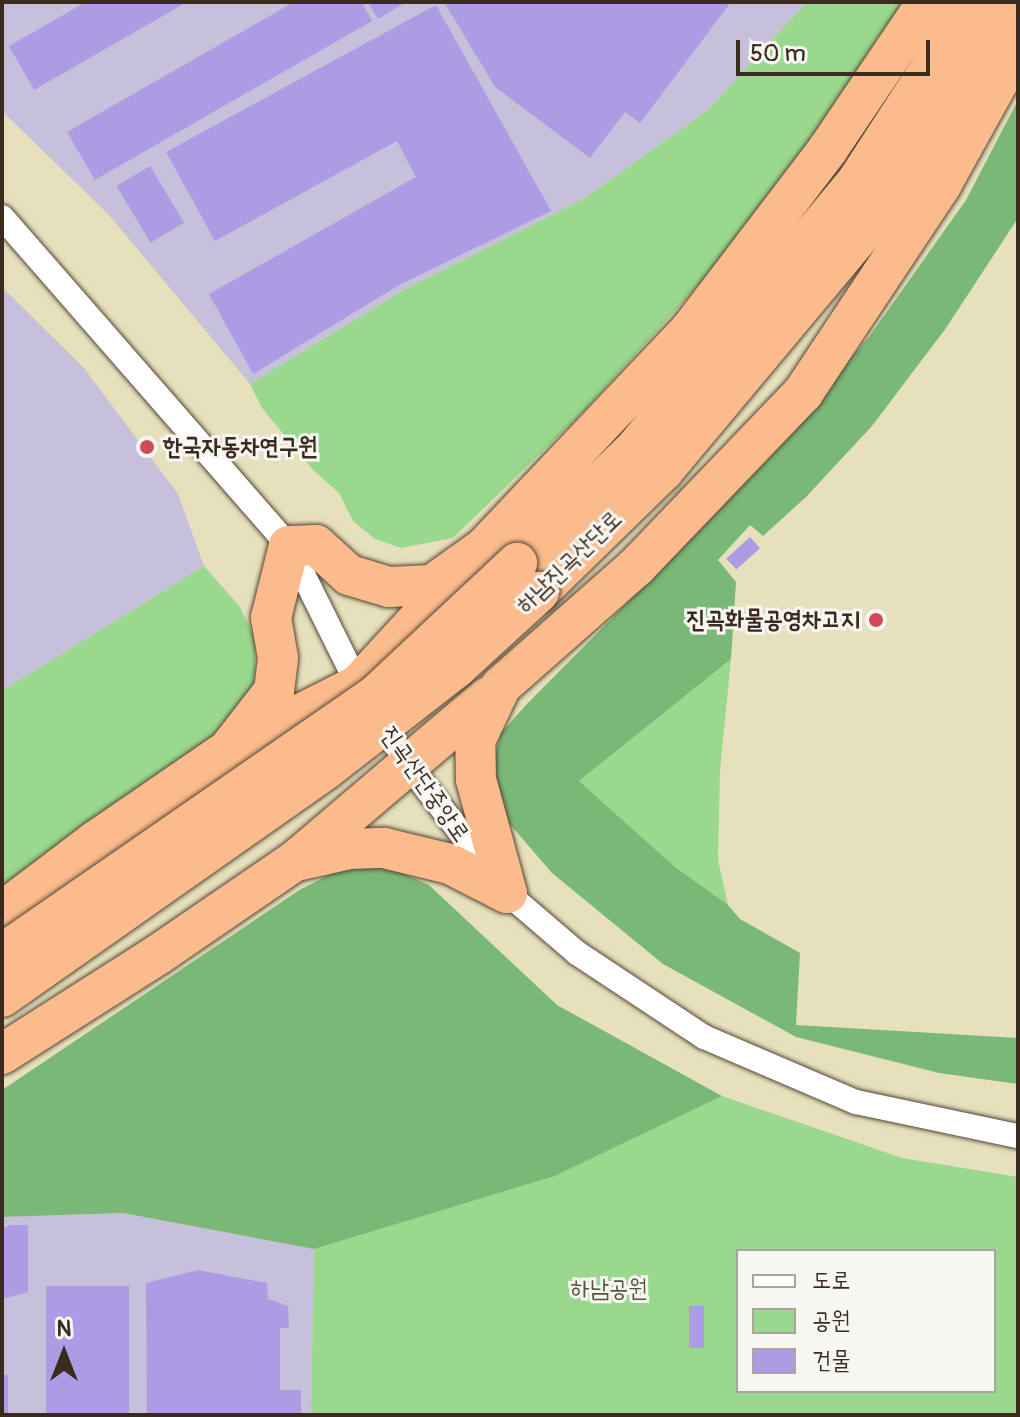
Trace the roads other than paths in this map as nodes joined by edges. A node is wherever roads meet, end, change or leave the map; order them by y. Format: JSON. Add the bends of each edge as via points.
{"nodes":[{"id":1,"x":927,"y":2,"type":"edge"},
{"id":2,"x":968,"y":2,"type":"edge"},
{"id":3,"x":1008,"y":2,"type":"edge"},
{"id":4,"x":1018,"y":46,"type":"edge"},
{"id":5,"x":2,"y":217,"type":"edge"},
{"id":6,"x":289,"y":546,"type":"junction"},
{"id":7,"x":513,"y":567,"type":"junction"},
{"id":8,"x":358,"y":685,"type":"junction"},
{"id":9,"x":501,"y":686,"type":"junction"},
{"id":10,"x":228,"y":750,"type":"junction"},
{"id":11,"x":410,"y":767,"type":"junction"},
{"id":12,"x":295,"y":861,"type":"junction"},
{"id":13,"x":507,"y":893,"type":"junction"},
{"id":14,"x":2,"y":912,"type":"edge"},
{"id":15,"x":2,"y":954,"type":"edge"},
{"id":16,"x":2,"y":997,"type":"edge"},
{"id":17,"x":2,"y":1054,"type":"edge"},
{"id":18,"x":1018,"y":1136,"type":"edge"}],
"edges":[{"from":1,"to":7,"type":"highway","via":[[828,149],[691,329],[543,489]]},
{"from":2,"to":7,"type":"highway","name":"하남진곡산단로","via":[[858,180],[635,449]]},
{"from":3,"to":7,"type":"highway","name":"하남진곡산단로","via":[[887,203],[663,471]]},
{"from":4,"to":9,"type":"highway","via":[[941,185],[803,393],[637,566]]},
{"from":5,"to":6,"type":"street","name":"진곡산단중앙로"},
{"from":6,"to":7,"type":"highway","via":[[316,545],[349,575],[389,587],[432,585]]},
{"from":6,"to":8,"type":"street","name":"진곡산단중앙로"},
{"from":6,"to":10,"type":"highway","via":[[271,618],[278,658],[274,691]]},
{"from":7,"to":8,"type":"highway"},
{"from":7,"to":15,"type":"highway","name":"하남진곡산단로","bridge":true,"via":[[377,694]]},
{"from":7,"to":16,"type":"highway","name":"하남진곡산단로","bridge":true,"via":[[456,668],[325,770]]},
{"from":8,"to":10,"type":"highway"},
{"from":8,"to":11,"type":"street","name":"진곡산단중앙로"},
{"from":9,"to":11,"type":"highway"},
{"from":9,"to":13,"type":"highway","via":[[475,741],[476,780]]},
{"from":10,"to":14,"type":"highway"},
{"from":11,"to":12,"type":"highway"},
{"from":11,"to":13,"type":"street","name":"진곡산단중앙로"},
{"from":12,"to":13,"type":"highway","via":[[384,848],[450,864]]},
{"from":12,"to":17,"type":"highway"},
{"from":13,"to":18,"type":"street","name":"진곡산단중앙로","via":[[577,953],[704,1037],[856,1102]]}]}
